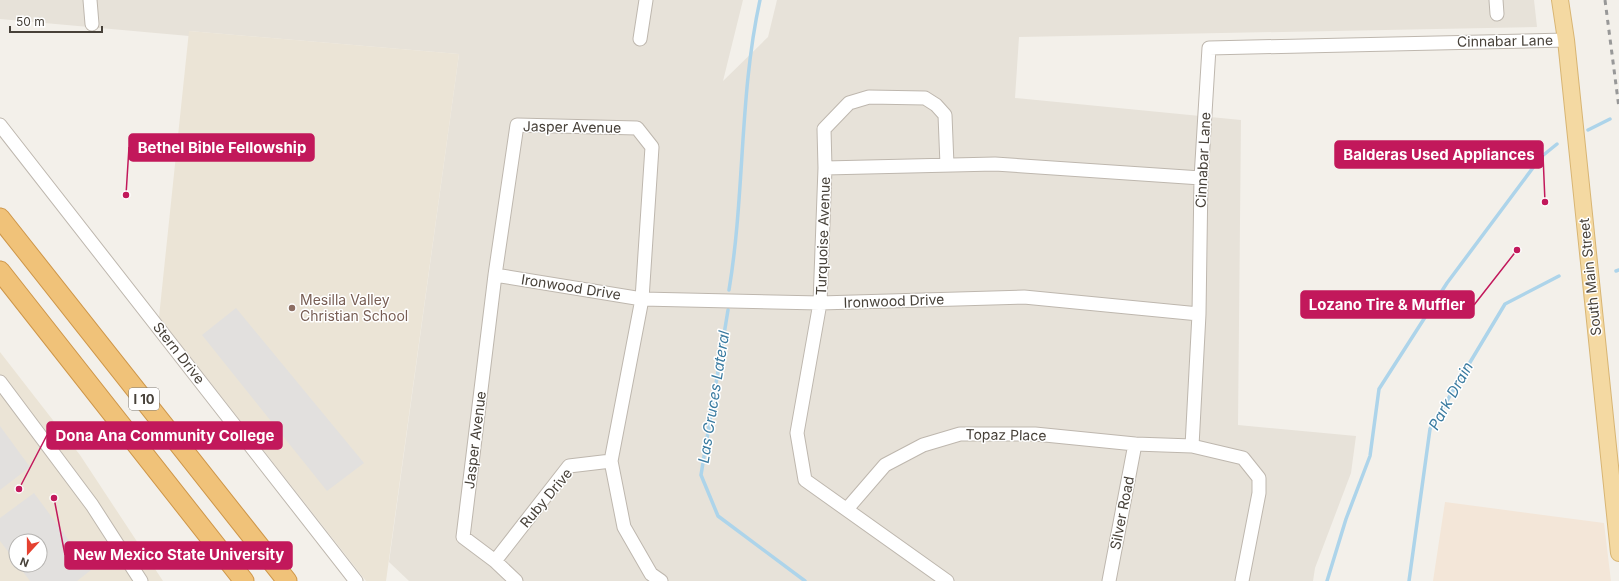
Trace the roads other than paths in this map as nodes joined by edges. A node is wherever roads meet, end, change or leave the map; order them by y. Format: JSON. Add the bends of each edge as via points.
{"nodes":[{"id":1,"x":90,"y":0,"type":"edge"},
{"id":2,"x":646,"y":0,"type":"edge"},
{"id":3,"x":1496,"y":0,"type":"edge"},
{"id":4,"x":1560,"y":0,"type":"edge"},
{"id":5,"x":1497,"y":14,"type":"dead end"},
{"id":6,"x":92,"y":24,"type":"dead end"},
{"id":7,"x":640,"y":39,"type":"dead end"},
{"id":8,"x":1566,"y":40,"type":"junction"},
{"id":9,"x":0,"y":125,"type":"edge"},
{"id":10,"x":947,"y":165,"type":"junction"},
{"id":11,"x":825,"y":168,"type":"junction"},
{"id":12,"x":1201,"y":178,"type":"junction"},
{"id":13,"x":0,"y":218,"type":"edge"},
{"id":14,"x":0,"y":271,"type":"edge"},
{"id":15,"x":495,"y":275,"type":"junction"},
{"id":16,"x":642,"y":298,"type":"junction"},
{"id":17,"x":820,"y":303,"type":"junction"},
{"id":18,"x":1199,"y":314,"type":"junction"},
{"id":19,"x":0,"y":382,"type":"edge"},
{"id":20,"x":1135,"y":444,"type":"junction"},
{"id":21,"x":1192,"y":446,"type":"junction"},
{"id":22,"x":611,"y":461,"type":"junction"},
{"id":23,"x":847,"y":510,"type":"junction"},
{"id":24,"x":1619,"y":554,"type":"edge"},
{"id":25,"x":495,"y":561,"type":"junction"},
{"id":26,"x":652,"y":579,"type":"edge"},
{"id":27,"x":141,"y":581,"type":"edge"},
{"id":28,"x":244,"y":581,"type":"edge"},
{"id":29,"x":287,"y":581,"type":"edge"},
{"id":30,"x":356,"y":581,"type":"edge"},
{"id":31,"x":516,"y":581,"type":"edge"},
{"id":32,"x":947,"y":581,"type":"edge"},
{"id":33,"x":1109,"y":581,"type":"edge"},
{"id":34,"x":1242,"y":581,"type":"edge"}],
"edges":[{"from":1,"to":6,"type":"street"},
{"from":2,"to":7,"type":"street"},
{"from":3,"to":5,"type":"street"},
{"from":4,"to":8,"type":"main road","name":"South Main Street"},
{"from":8,"to":12,"type":"street","name":"Cinnabar Lane","via":[[1208,48]]},
{"from":8,"to":24,"type":"main road","name":"South Main Street"},
{"from":9,"to":30,"type":"street","name":"Stern Drive"},
{"from":10,"to":11,"type":"street","name":"Turquoise Avenue"},
{"from":10,"to":11,"type":"street","via":[[945,115],[936,106],[925,98],[870,96],[849,103],[824,129]]},
{"from":10,"to":12,"type":"street","name":"Turquoise Avenue","via":[[1033,166]]},
{"from":11,"to":17,"type":"street","name":"Turquoise Avenue"},
{"from":12,"to":18,"type":"street","name":"Cinnabar Lane"},
{"from":13,"to":29,"type":"highway","number":"I 10"},
{"from":14,"to":28,"type":"highway","number":"I 10"},
{"from":15,"to":16,"type":"street","name":"Ironwood Drive"},
{"from":15,"to":16,"type":"street","name":"Jasper Avenue","via":[[517,125],[637,128],[652,147]]},
{"from":15,"to":25,"type":"street","name":"Jasper Avenue","via":[[463,537]]},
{"from":16,"to":17,"type":"street","name":"Ironwood Drive"},
{"from":16,"to":22,"type":"street","name":"Jasper Avenue"},
{"from":17,"to":18,"type":"street","name":"Ironwood Drive","via":[[1024,297]]},
{"from":17,"to":23,"type":"street","name":"Turquoise Avenue","via":[[798,433],[805,480]]},
{"from":18,"to":21,"type":"street","name":"Cinnabar Lane"},
{"from":19,"to":27,"type":"street","via":[[92,505]]},
{"from":20,"to":21,"type":"street","name":"Topaz Place"},
{"from":20,"to":23,"type":"street","name":"Topaz Place","via":[[1035,434],[960,434],[923,445],[886,465]]},
{"from":20,"to":33,"type":"street","name":"Silver Road"},
{"from":21,"to":34,"type":"street","via":[[1244,458],[1259,478],[1259,493]]},
{"from":22,"to":25,"type":"street","name":"Ruby Drive","via":[[569,466]]},
{"from":22,"to":26,"type":"street","name":"Jasper Avenue","via":[[624,527]]},
{"from":23,"to":32,"type":"street","name":"Turquoise Avenue"},
{"from":25,"to":31,"type":"street","name":"Jasper Avenue"}]}
